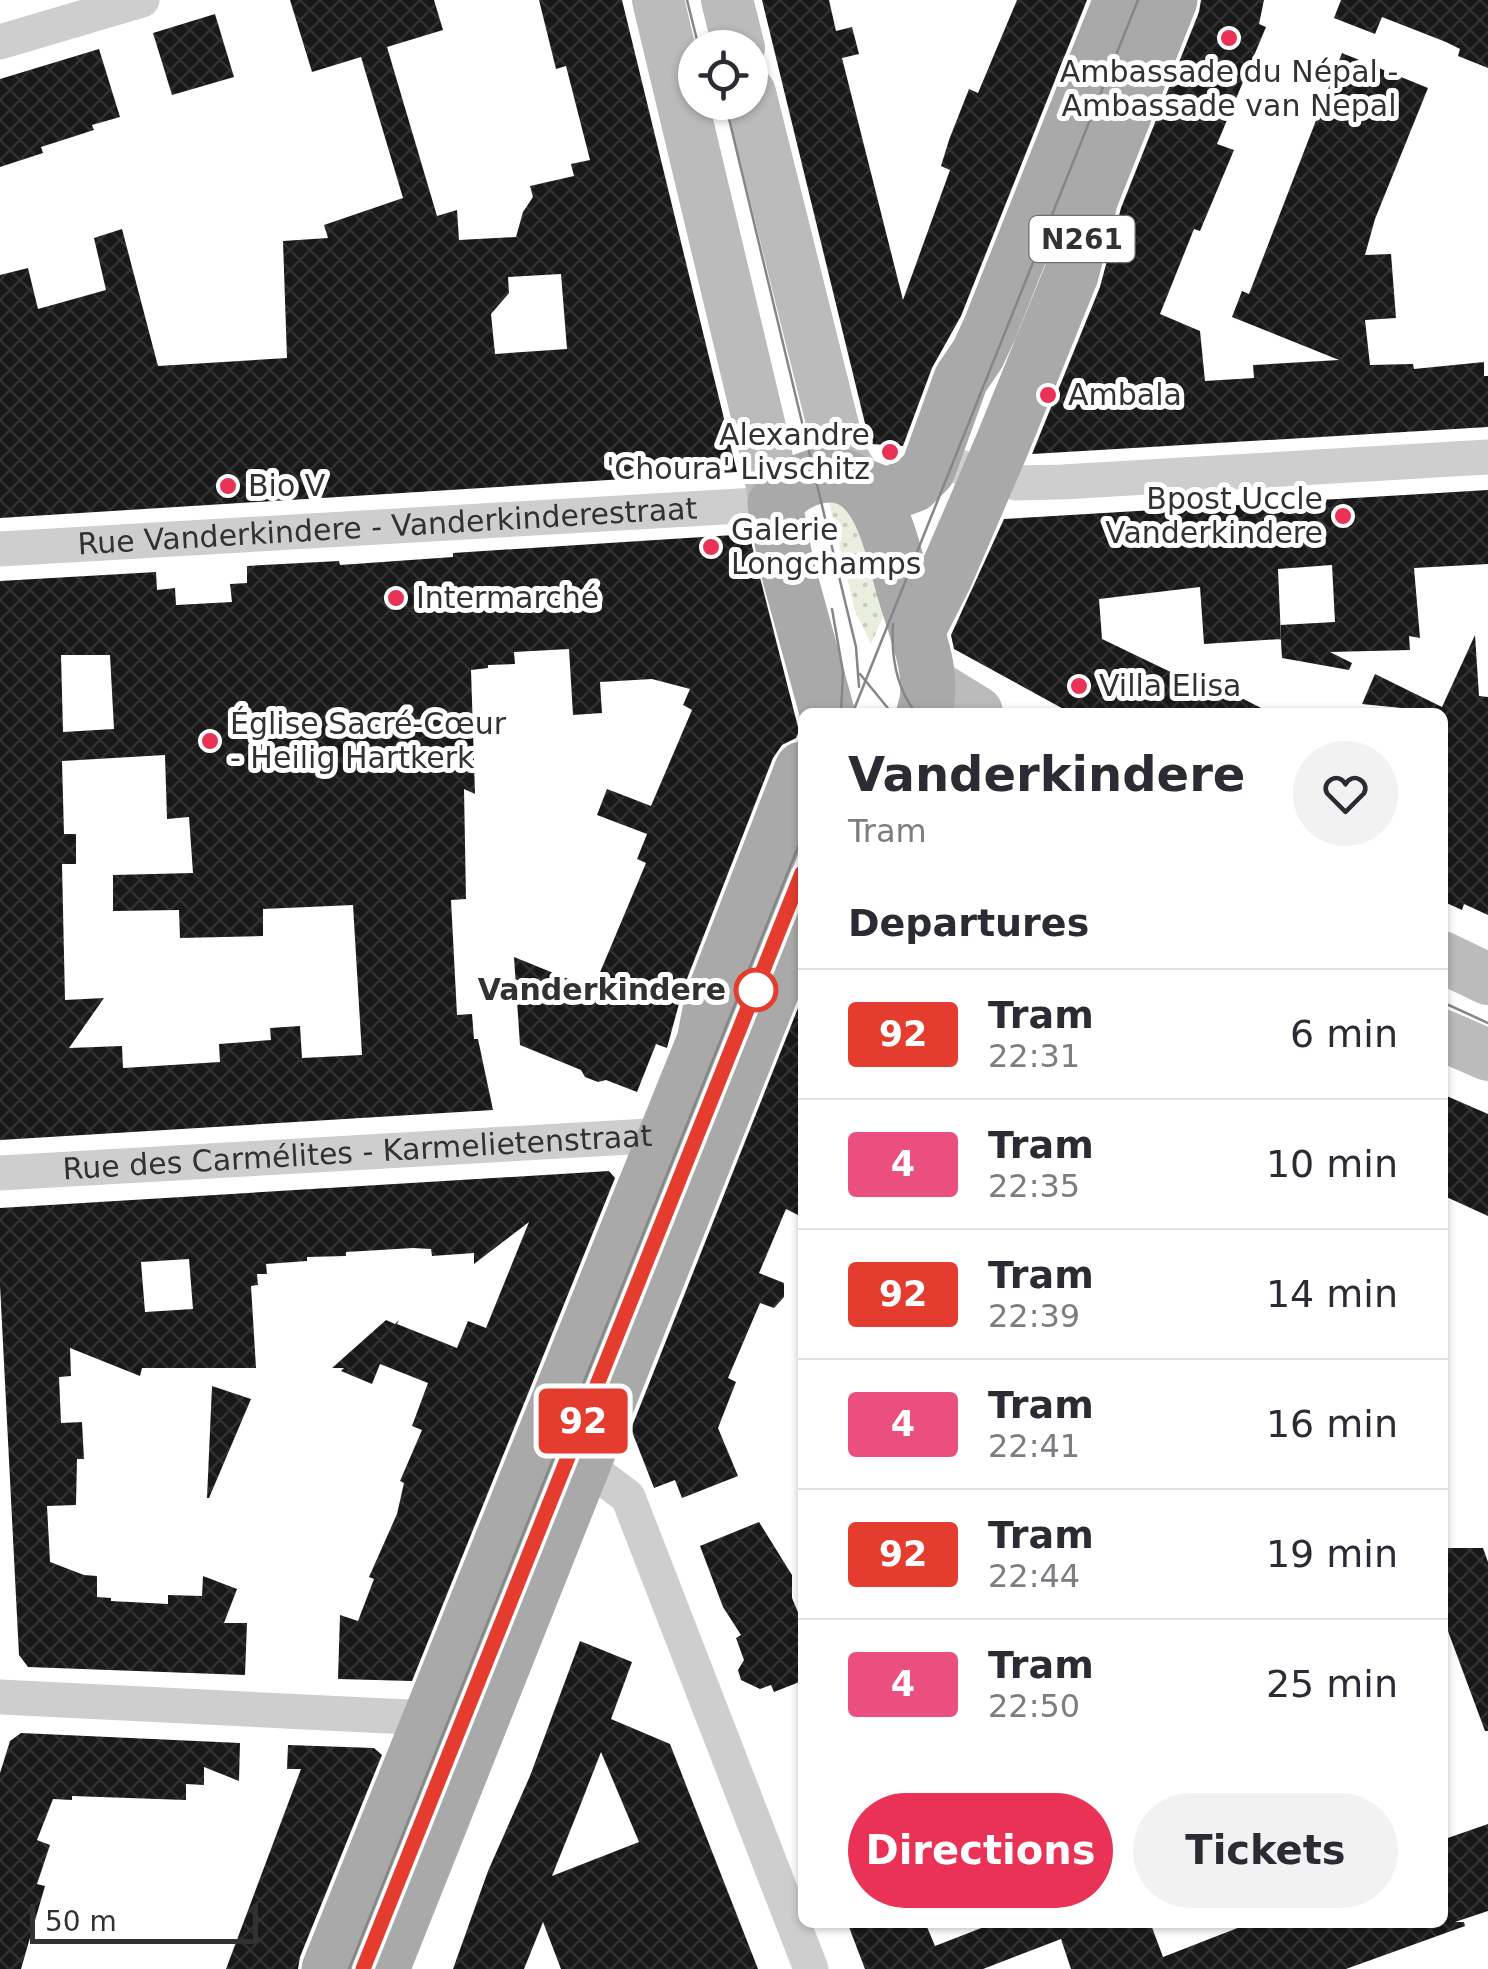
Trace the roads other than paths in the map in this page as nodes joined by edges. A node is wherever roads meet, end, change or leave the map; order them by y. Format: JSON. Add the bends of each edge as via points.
{"nodes":[{"id":1,"x":142,"y":0,"type":"edge"},
{"id":2,"x":658,"y":0,"type":"edge"},
{"id":3,"x":727,"y":0,"type":"edge"},
{"id":4,"x":1122,"y":0,"type":"edge"},
{"id":5,"x":1170,"y":0,"type":"edge"},
{"id":6,"x":734,"y":30,"type":"edge"},
{"id":7,"x":0,"y":42,"type":"edge"},
{"id":8,"x":757,"y":120,"type":"edge"},
{"id":9,"x":1488,"y":456,"type":"edge"},
{"id":10,"x":928,"y":470,"type":"junction"},
{"id":11,"x":987,"y":476,"type":"junction"},
{"id":12,"x":858,"y":484,"type":"junction"},
{"id":13,"x":775,"y":504,"type":"junction"},
{"id":14,"x":0,"y":549,"type":"edge"},
{"id":15,"x":923,"y":676,"type":"edge"},
{"id":16,"x":823,"y":708,"type":"edge"},
{"id":17,"x":971,"y":708,"type":"edge"},
{"id":18,"x":798,"y":779,"type":"edge"},
{"id":19,"x":798,"y":926,"type":"edge"},
{"id":20,"x":1448,"y":960,"type":"edge"},
{"id":21,"x":1488,"y":979,"type":"edge"},
{"id":22,"x":1448,"y":1038,"type":"edge"},
{"id":23,"x":1488,"y":1055,"type":"edge"},
{"id":24,"x":687,"y":1138,"type":"junction"},
{"id":25,"x":0,"y":1173,"type":"edge"},
{"id":26,"x":563,"y":1454,"type":"junction"},
{"id":27,"x":0,"y":1697,"type":"edge"},
{"id":28,"x":451,"y":1728,"type":"junction"},
{"id":29,"x":330,"y":1969,"type":"edge"},
{"id":30,"x":382,"y":1969,"type":"edge"},
{"id":31,"x":810,"y":1969,"type":"edge"}],
"edges":[{"from":1,"to":7,"type":"street"},
{"from":2,"to":13,"type":"main road"},
{"from":3,"to":6,"type":"main road"},
{"from":4,"to":10,"type":"main road","number":"N261"},
{"from":5,"to":11,"type":"main road","number":"N261","via":[[1091,198],[1071,274]]},
{"from":8,"to":12,"type":"main road","via":[[840,454]]},
{"from":9,"to":11,"type":"street","via":[[1062,482]]},
{"from":10,"to":11,"type":"street","via":[[953,466]]},
{"from":10,"to":12,"type":"main road","via":[[913,485],[886,495]]},
{"from":11,"to":15,"type":"main road","number":"N261","via":[[945,577]]},
{"from":12,"to":13,"type":"main road","via":[[815,476]]},
{"from":12,"to":15,"type":"main road","via":[[886,527]]},
{"from":13,"to":14,"type":"street","name":"Rue Vanderkindere - Vanderkinderestraat"},
{"from":13,"to":16,"type":"main road"},
{"from":15,"to":17,"type":"main road"},
{"from":18,"to":24,"type":"main road","via":[[712,1000]]},
{"from":19,"to":24,"type":"main road","via":[[752,1048]]},
{"from":20,"to":21,"type":"main road"},
{"from":22,"to":23,"type":"main road"},
{"from":24,"to":25,"type":"street","name":"Rue des Carmélites - Karmelietenstraat"},
{"from":24,"to":26,"type":"main road"},
{"from":26,"to":28,"type":"main road"},
{"from":26,"to":31,"type":"street","via":[[628,1496]]},
{"from":27,"to":28,"type":"street"},
{"from":28,"to":29,"type":"main road"},
{"from":28,"to":30,"type":"main road"}]}
